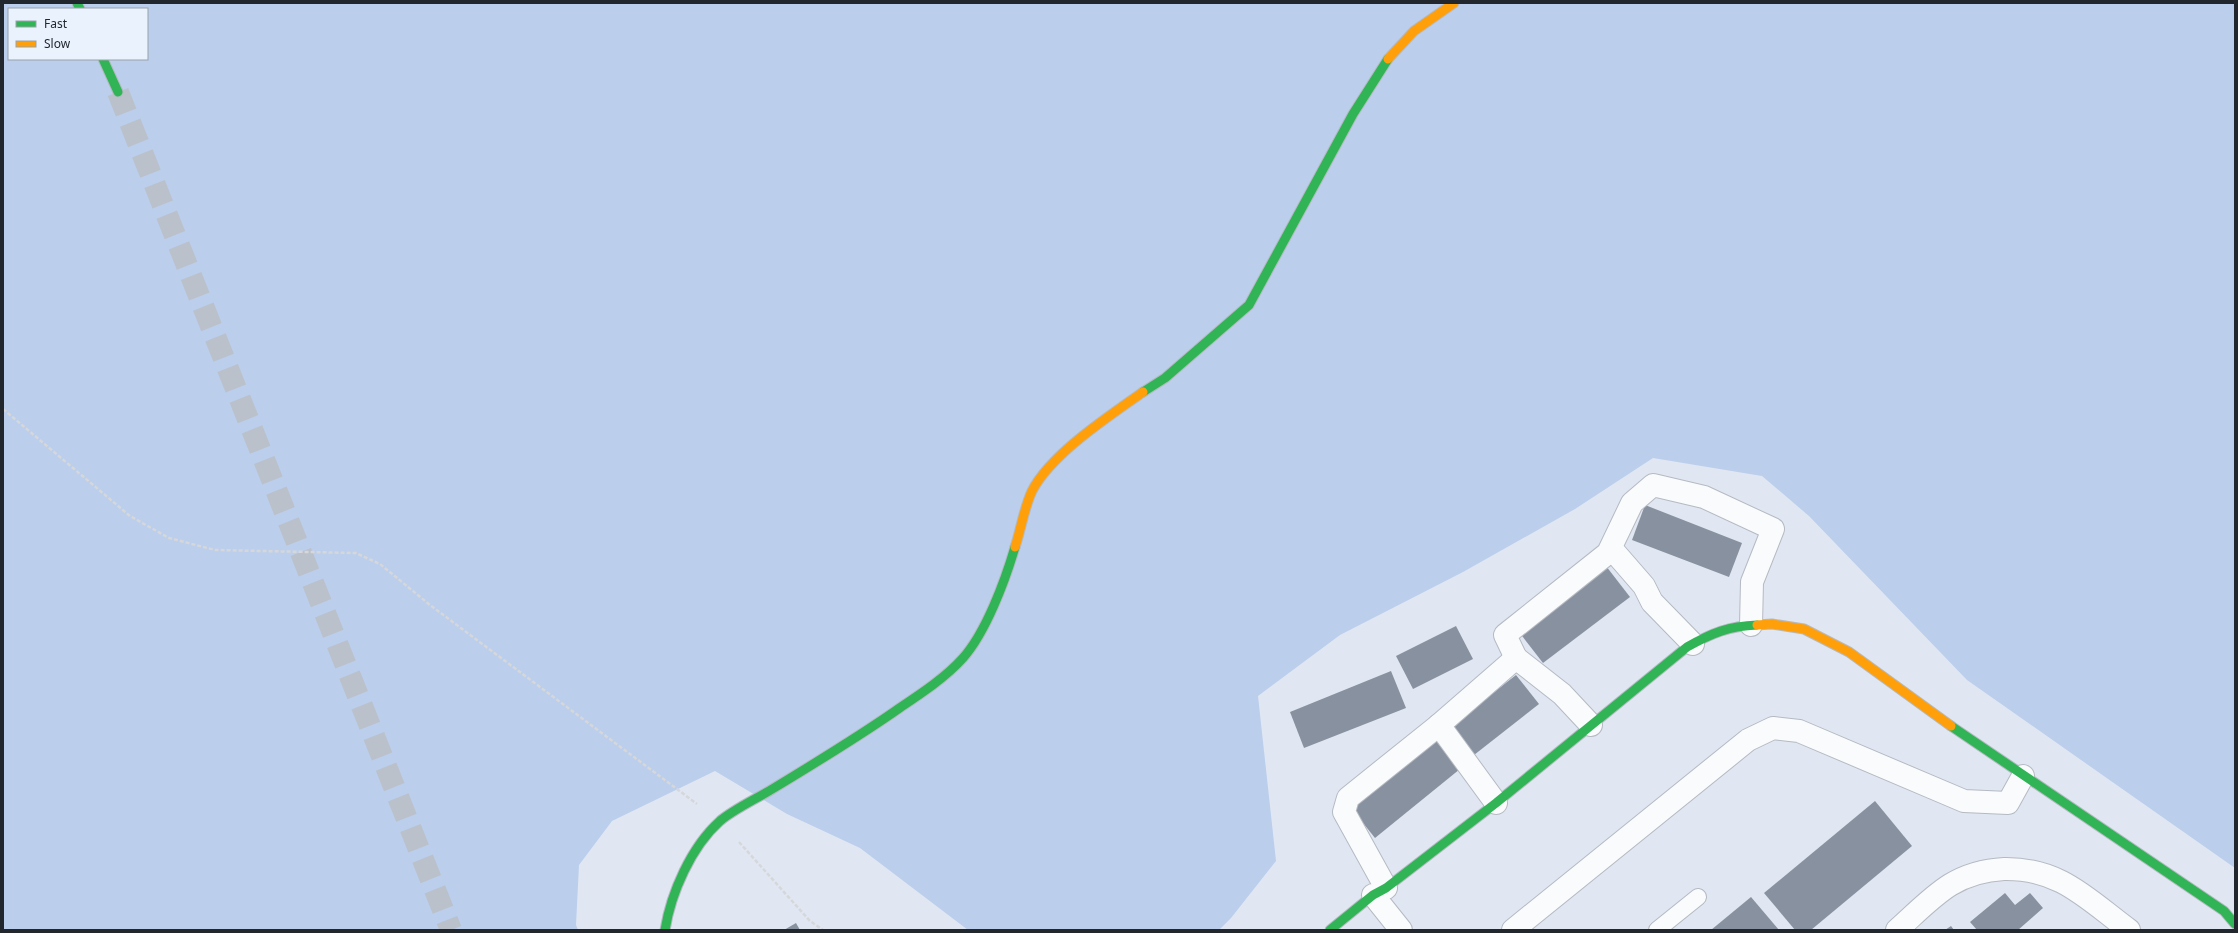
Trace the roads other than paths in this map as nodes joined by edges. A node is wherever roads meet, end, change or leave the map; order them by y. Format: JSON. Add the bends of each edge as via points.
{"nodes":[{"id":1,"x":1454,"y":3,"type":"edge"},
{"id":2,"x":103,"y":60,"type":"edge"},
{"id":3,"x":118,"y":92,"type":"tunnel mouth"},
{"id":4,"x":1611,"y":548,"type":"junction"},
{"id":5,"x":1751,"y":625,"type":"junction"},
{"id":6,"x":1693,"y":644,"type":"junction"},
{"id":7,"x":1516,"y":658,"type":"junction"},
{"id":8,"x":1439,"y":725,"type":"junction"},
{"id":9,"x":1591,"y":725,"type":"junction"},
{"id":10,"x":2023,"y":776,"type":"junction"},
{"id":11,"x":1496,"y":803,"type":"junction"},
{"id":12,"x":1379,"y":891,"type":"junction"},
{"id":13,"x":1698,"y":897,"type":"dead end"},
{"id":14,"x":2235,"y":924,"type":"edge"},
{"id":15,"x":665,"y":930,"type":"edge"},
{"id":16,"x":1330,"y":930,"type":"edge"},
{"id":17,"x":1400,"y":930,"type":"edge"},
{"id":18,"x":1513,"y":930,"type":"edge"},
{"id":19,"x":1657,"y":930,"type":"edge"},
{"id":20,"x":1896,"y":930,"type":"edge"},
{"id":21,"x":2129,"y":930,"type":"edge"}],
"edges":[{"from":1,"to":15,"type":"street","via":[[1414,31],[1389,57],[1353,114],[1249,305],[1165,378],[1096,424],[1044,473],[1032,492],[1007,572],[987,620],[963,658],[926,690],[867,731],[720,820],[684,870],[668,910]]},
{"from":2,"to":3,"type":"street"},
{"from":4,"to":5,"type":"street","via":[[1632,503],[1652,484],[1704,497],[1773,529],[1752,582]]},
{"from":4,"to":6,"type":"street","via":[[1644,586],[1652,602]]},
{"from":4,"to":7,"type":"street","via":[[1505,635]]},
{"from":5,"to":6,"type":"street","via":[[1735,626],[1713,633]]},
{"from":5,"to":10,"type":"street","via":[[1772,624],[1804,629],[1849,652]]},
{"from":6,"to":9,"type":"street"},
{"from":7,"to":8,"type":"street"},
{"from":7,"to":9,"type":"street","via":[[1562,694]]},
{"from":8,"to":11,"type":"street"},
{"from":8,"to":12,"type":"street","via":[[1348,798],[1344,812]]},
{"from":9,"to":11,"type":"street"},
{"from":10,"to":14,"type":"street","via":[[2224,911]]},
{"from":10,"to":18,"type":"street","via":[[2008,803],[1964,801],[1799,731],[1773,728],[1748,740]]},
{"from":11,"to":12,"type":"street"},
{"from":12,"to":16,"type":"street"},
{"from":12,"to":17,"type":"street"},
{"from":13,"to":19,"type":"lane"},
{"from":20,"to":21,"type":"street","via":[[1950,885],[1982,870],[2025,869],[2048,874],[2066,883]]}]}
